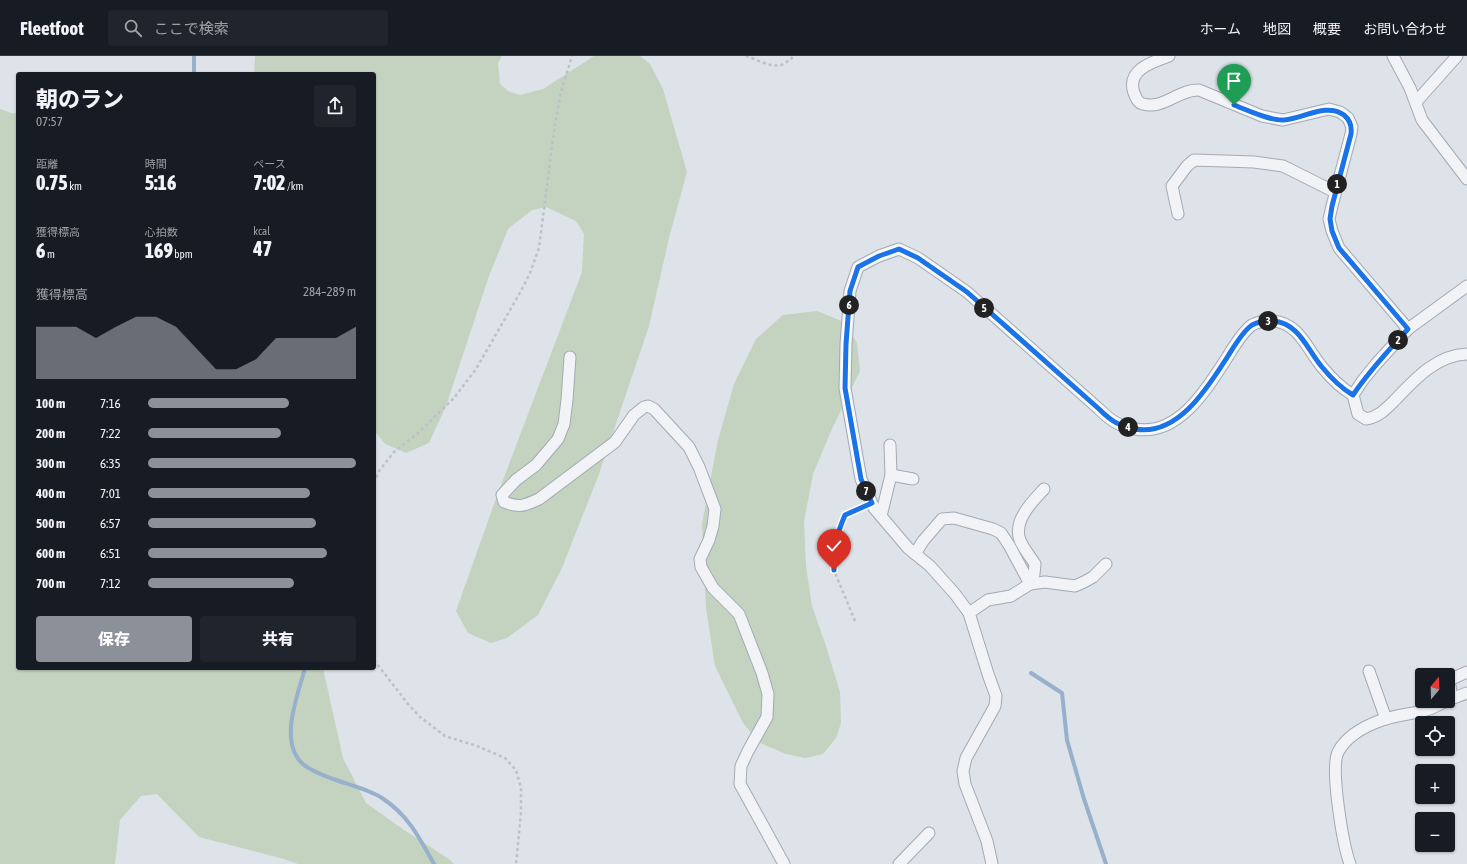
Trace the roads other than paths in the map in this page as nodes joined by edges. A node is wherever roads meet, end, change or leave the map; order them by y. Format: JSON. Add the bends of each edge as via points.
{"nodes":[{"id":1,"x":1169,"y":56,"type":"edge"},
{"id":2,"x":1393,"y":56,"type":"edge"},
{"id":3,"x":1457,"y":56,"type":"edge"},
{"id":4,"x":1416,"y":102,"type":"junction"},
{"id":5,"x":1467,"y":180,"type":"edge"},
{"id":6,"x":1335,"y":192,"type":"junction"},
{"id":7,"x":1178,"y":214,"type":"dead end"},
{"id":8,"x":1467,"y":286,"type":"edge"},
{"id":9,"x":1408,"y":329,"type":"junction"},
{"id":10,"x":1467,"y":354,"type":"edge"},
{"id":11,"x":570,"y":356,"type":"dead end"},
{"id":12,"x":1353,"y":395,"type":"junction"},
{"id":13,"x":890,"y":445,"type":"dead end"},
{"id":14,"x":891,"y":475,"type":"junction"},
{"id":15,"x":913,"y":479,"type":"dead end"},
{"id":16,"x":1044,"y":489,"type":"dead end"},
{"id":17,"x":881,"y":516,"type":"junction"},
{"id":18,"x":915,"y":554,"type":"junction"},
{"id":19,"x":1106,"y":564,"type":"dead end"},
{"id":20,"x":1030,"y":584,"type":"junction"},
{"id":21,"x":969,"y":613,"type":"junction"},
{"id":22,"x":1369,"y":671,"type":"dead end"},
{"id":23,"x":1467,"y":672,"type":"edge"},
{"id":24,"x":1455,"y":677,"type":"edge"},
{"id":25,"x":1467,"y":693,"type":"edge"},
{"id":26,"x":1455,"y":698,"type":"edge"},
{"id":27,"x":1430,"y":708,"type":"edge"},
{"id":28,"x":1386,"y":719,"type":"junction"},
{"id":29,"x":929,"y":833,"type":"dead end"},
{"id":30,"x":784,"y":864,"type":"edge"},
{"id":31,"x":899,"y":864,"type":"edge"},
{"id":32,"x":992,"y":864,"type":"edge"},
{"id":33,"x":1350,"y":864,"type":"edge"}],
"edges":[{"from":1,"to":6,"type":"street","via":[[1140,69],[1134,78],[1132,87],[1136,99],[1141,104],[1152,106],[1191,89],[1262,116],[1284,120],[1328,109],[1340,112],[1348,118],[1352,127],[1351,134]]},
{"from":2,"to":4,"type":"street"},
{"from":3,"to":4,"type":"street"},
{"from":4,"to":5,"type":"street","via":[[1422,120]]},
{"from":6,"to":7,"type":"street","via":[[1283,166],[1254,162],[1194,160],[1172,186]]},
{"from":6,"to":9,"type":"street","via":[[1330,219],[1339,248]]},
{"from":8,"to":9,"type":"street"},
{"from":9,"to":12,"type":"street","via":[[1376,364]]},
{"from":10,"to":12,"type":"street","via":[[1453,356],[1429,368],[1374,418],[1366,419],[1358,414]]},
{"from":11,"to":30,"type":"street","via":[[568,400],[564,424],[558,439],[536,465],[505,490],[502,495],[504,502],[514,506],[525,506],[539,500],[615,442],[634,415],[644,407],[654,409],[689,447],[715,508],[709,540],[700,559],[701,566],[712,588],[739,614],[768,694],[767,717],[741,766],[740,784]]},
{"from":12,"to":17,"type":"street","via":[[1342,389],[1297,332],[1286,324],[1272,320],[1262,321],[1247,330],[1198,400],[1181,416],[1154,429],[1141,430],[1123,426],[1109,420],[967,292],[918,258],[899,249],[858,267],[850,291],[846,344],[845,388],[861,479]]},
{"from":13,"to":14,"type":"street"},
{"from":14,"to":15,"type":"street"},
{"from":14,"to":17,"type":"street"},
{"from":16,"to":20,"type":"street","via":[[1025,510],[1019,527],[1019,538],[1035,564]]},
{"from":17,"to":18,"type":"street"},
{"from":18,"to":20,"type":"street","via":[[942,519],[954,518],[1001,533]]},
{"from":18,"to":21,"type":"street","via":[[930,566]]},
{"from":19,"to":20,"type":"street","via":[[1093,576],[1075,586],[1045,582]]},
{"from":20,"to":21,"type":"street","via":[[1011,596],[988,600]]},
{"from":21,"to":32,"type":"street","via":[[996,696],[996,706],[966,758],[963,771],[965,784],[987,841]]},
{"from":22,"to":28,"type":"street"},
{"from":23,"to":24,"type":"street"},
{"from":25,"to":26,"type":"street"},
{"from":27,"to":28,"type":"street"},
{"from":28,"to":33,"type":"street","via":[[1357,731],[1342,745],[1336,759],[1341,824]]},
{"from":29,"to":31,"type":"street"}]}
